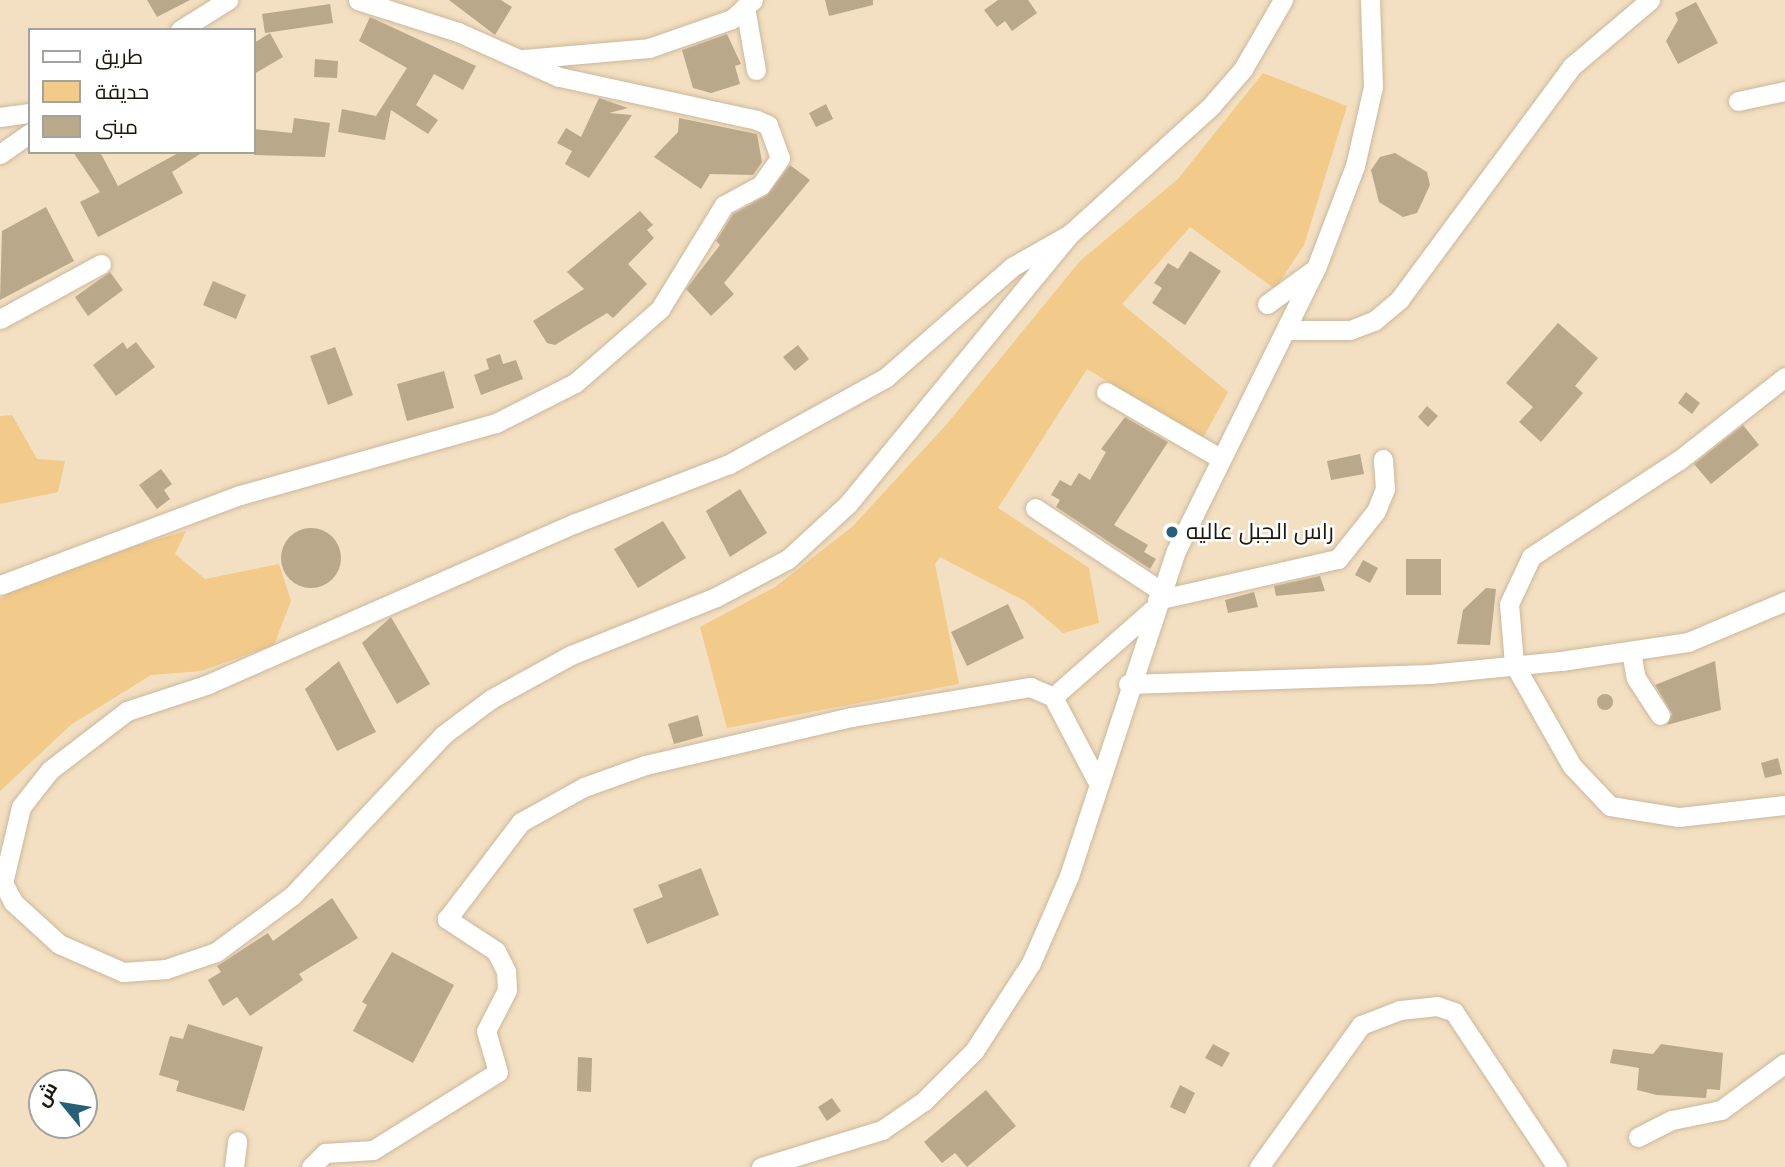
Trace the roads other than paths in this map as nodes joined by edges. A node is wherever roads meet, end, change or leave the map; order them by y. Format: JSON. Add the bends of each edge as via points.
{"nodes":[{"id":1,"x":228,"y":0,"type":"edge"},
{"id":2,"x":358,"y":0,"type":"edge"},
{"id":3,"x":1283,"y":0,"type":"edge"},
{"id":4,"x":1370,"y":0,"type":"edge"},
{"id":5,"x":1650,"y":0,"type":"edge"},
{"id":6,"x":749,"y":3,"type":"edge"},
{"id":7,"x":183,"y":28,"type":"edge"},
{"id":8,"x":519,"y":60,"type":"junction"},
{"id":9,"x":756,"y":70,"type":"dead end"},
{"id":10,"x":1785,"y":91,"type":"edge"},
{"id":11,"x":1738,"y":101,"type":"dead end"},
{"id":12,"x":28,"y":113,"type":"edge"},
{"id":13,"x":0,"y":117,"type":"edge"},
{"id":14,"x":28,"y":134,"type":"edge"},
{"id":15,"x":0,"y":154,"type":"edge"},
{"id":16,"x":1070,"y":234,"type":"junction"},
{"id":17,"x":101,"y":264,"type":"dead end"},
{"id":18,"x":1316,"y":268,"type":"junction"},
{"id":19,"x":1266,"y":304,"type":"dead end"},
{"id":20,"x":0,"y":319,"type":"edge"},
{"id":21,"x":1286,"y":330,"type":"junction"},
{"id":22,"x":1785,"y":377,"type":"edge"},
{"id":23,"x":1106,"y":392,"type":"dead end"},
{"id":24,"x":1218,"y":457,"type":"junction"},
{"id":25,"x":1383,"y":459,"type":"dead end"},
{"id":26,"x":1035,"y":508,"type":"dead end"},
{"id":27,"x":0,"y":585,"type":"edge"},
{"id":28,"x":1157,"y":600,"type":"junction"},
{"id":29,"x":1785,"y":601,"type":"edge"},
{"id":30,"x":1631,"y":651,"type":"junction"},
{"id":31,"x":1514,"y":664,"type":"junction"},
{"id":32,"x":1128,"y":684,"type":"junction"},
{"id":33,"x":1053,"y":697,"type":"junction"},
{"id":34,"x":1660,"y":715,"type":"dead end"},
{"id":35,"x":1096,"y":779,"type":"junction"},
{"id":36,"x":1785,"y":805,"type":"edge"},
{"id":37,"x":2,"y":884,"type":"edge"},
{"id":38,"x":1785,"y":1063,"type":"edge"},
{"id":39,"x":1638,"y":1137,"type":"dead end"},
{"id":40,"x":237,"y":1141,"type":"dead end"},
{"id":41,"x":234,"y":1167,"type":"edge"},
{"id":42,"x":311,"y":1167,"type":"edge"},
{"id":43,"x":761,"y":1167,"type":"edge"},
{"id":44,"x":1259,"y":1167,"type":"edge"},
{"id":45,"x":1557,"y":1167,"type":"edge"}],
"edges":[{"from":1,"to":7,"type":"street"},
{"from":2,"to":8,"type":"street"},
{"from":3,"to":16,"type":"street","via":[[1243,69],[1211,107]]},
{"from":4,"to":18,"type":"street","via":[[1376,46],[1368,110]]},
{"from":5,"to":21,"type":"street","via":[[1572,66],[1399,300],[1374,321],[1350,330]]},
{"from":6,"to":8,"type":"street","via":[[732,19],[649,48]]},
{"from":6,"to":9,"type":"street"},
{"from":8,"to":27,"type":"street","via":[[559,77],[757,120],[768,125],[780,158],[761,185],[724,205],[660,309],[575,383],[496,423],[240,495]]},
{"from":10,"to":11,"type":"street"},
{"from":12,"to":13,"type":"street"},
{"from":14,"to":15,"type":"street"},
{"from":16,"to":37,"type":"street","via":[[1012,267],[885,378],[729,464],[575,523],[209,684],[127,711],[50,770],[21,807]]},
{"from":16,"to":37,"type":"street","via":[[819,537],[716,597],[571,655],[491,699],[443,735],[319,871],[226,946],[166,969],[123,972],[59,944],[13,902]]},
{"from":17,"to":20,"type":"street"},
{"from":18,"to":19,"type":"street"},
{"from":18,"to":21,"type":"street"},
{"from":21,"to":24,"type":"street"},
{"from":22,"to":31,"type":"street","via":[[1679,460],[1531,557],[1509,604]]},
{"from":23,"to":24,"type":"street"},
{"from":24,"to":28,"type":"street"},
{"from":25,"to":28,"type":"street","via":[[1385,489],[1376,511],[1338,559]]},
{"from":26,"to":28,"type":"street"},
{"from":28,"to":32,"type":"street"},
{"from":28,"to":33,"type":"street"},
{"from":29,"to":30,"type":"street","via":[[1688,642]]},
{"from":30,"to":31,"type":"street"},
{"from":30,"to":34,"type":"street","via":[[1636,678]]},
{"from":31,"to":32,"type":"street","via":[[1430,674]]},
{"from":31,"to":36,"type":"street","via":[[1572,766],[1610,806],[1679,817]]},
{"from":32,"to":35,"type":"street"},
{"from":33,"to":35,"type":"street"},
{"from":33,"to":42,"type":"street","via":[[1030,687],[852,717],[645,765],[584,787],[521,822],[447,919],[496,951],[506,971],[507,990],[486,1031],[498,1072],[373,1150],[325,1153]]},
{"from":35,"to":43,"type":"street","via":[[1069,876],[1031,963],[974,1051],[924,1101],[882,1130]]},
{"from":38,"to":39,"type":"street","via":[[1721,1110],[1672,1120]]},
{"from":40,"to":41,"type":"street"},
{"from":44,"to":45,"type":"street","via":[[1361,1025],[1400,1010],[1437,1006],[1454,1012]]}]}
